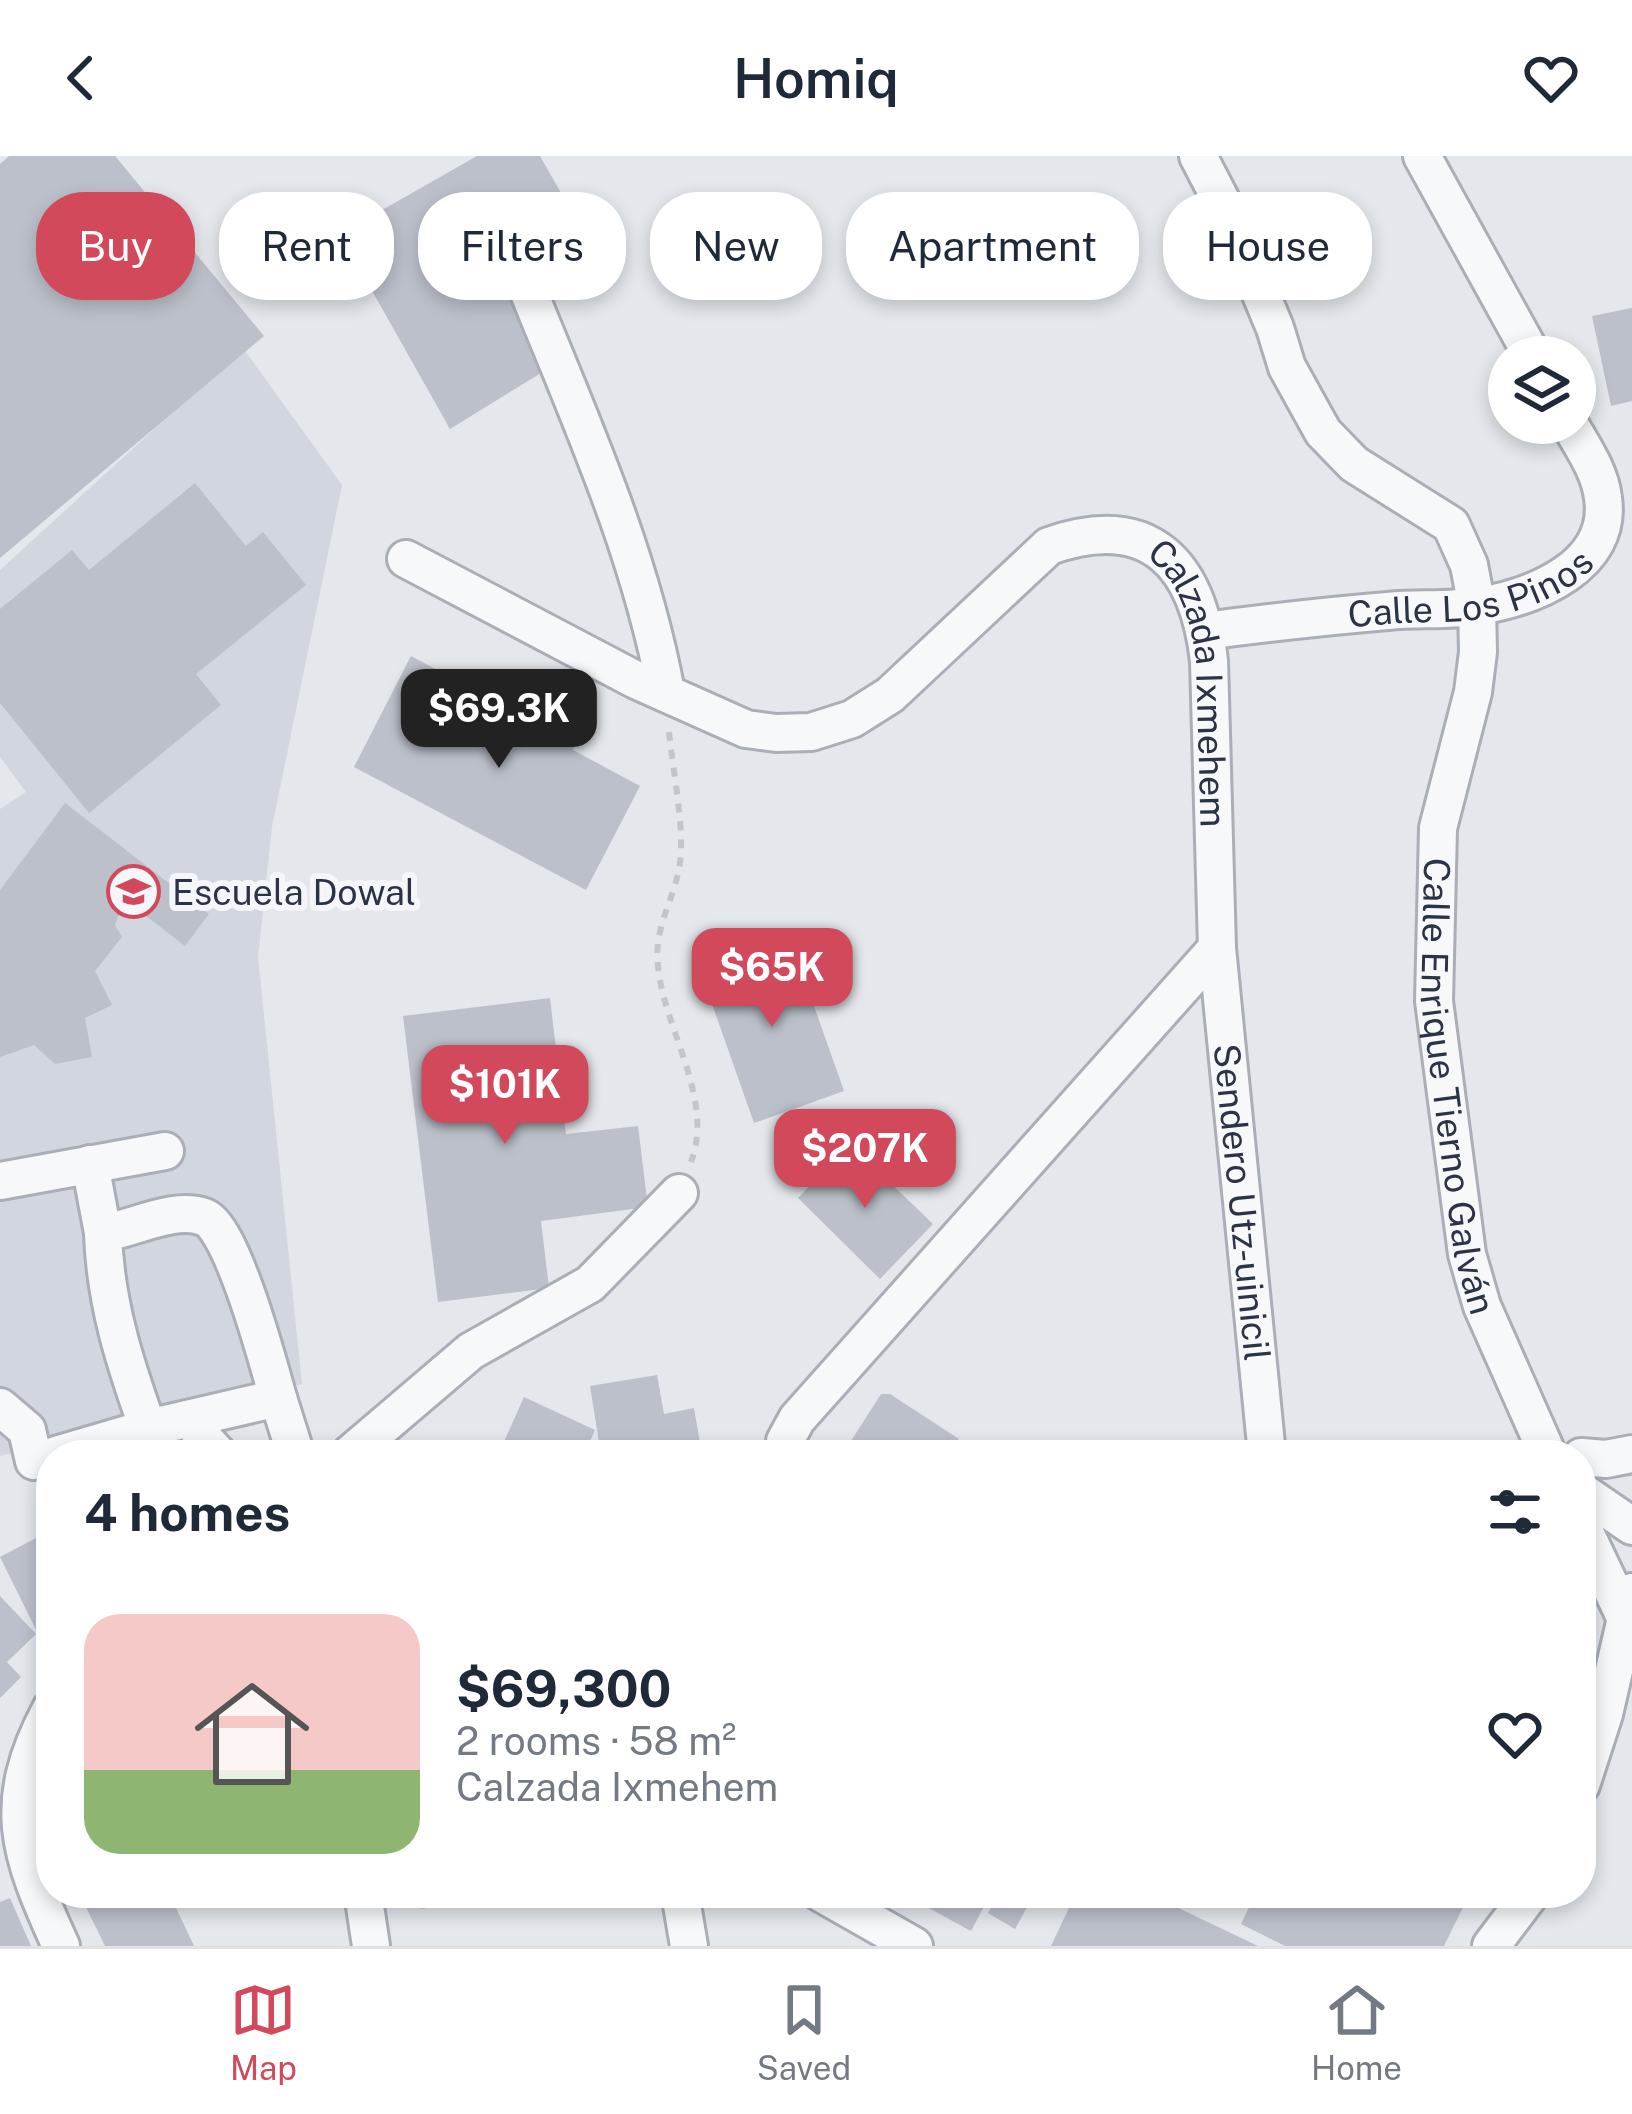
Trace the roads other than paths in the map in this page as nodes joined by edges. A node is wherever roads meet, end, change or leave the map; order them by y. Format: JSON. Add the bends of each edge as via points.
{"nodes":[{"id":1,"x":1198,"y":156,"type":"edge"},
{"id":2,"x":1422,"y":156,"type":"edge"},
{"id":3,"x":532,"y":300,"type":"edge"},
{"id":4,"x":1521,"y":336,"type":"edge"},
{"id":5,"x":1581,"y":444,"type":"edge"},
{"id":6,"x":406,"y":559,"type":"dead end"},
{"id":7,"x":1477,"y":607,"type":"junction"},
{"id":8,"x":1205,"y":631,"type":"junction"},
{"id":9,"x":666,"y":692,"type":"junction"},
{"id":10,"x":1217,"y":948,"type":"junction"},
{"id":11,"x":166,"y":1150,"type":"dead end"},
{"id":12,"x":90,"y":1164,"type":"junction"},
{"id":13,"x":0,"y":1180,"type":"edge"},
{"id":14,"x":679,"y":1193,"type":"road end"},
{"id":15,"x":103,"y":1234,"type":"junction"},
{"id":16,"x":0,"y":1407,"type":"edge"},
{"id":17,"x":193,"y":1418,"type":"junction"},
{"id":18,"x":148,"y":1428,"type":"junction"},
{"id":19,"x":288,"y":1428,"type":"edge"},
{"id":20,"x":107,"y":1440,"type":"edge"},
{"id":21,"x":205,"y":1440,"type":"edge"},
{"id":22,"x":367,"y":1440,"type":"edge"},
{"id":23,"x":786,"y":1440,"type":"edge"},
{"id":24,"x":1266,"y":1440,"type":"edge"},
{"id":25,"x":1555,"y":1440,"type":"edge"},
{"id":26,"x":1632,"y":1454,"type":"edge"},
{"id":27,"x":1596,"y":1458,"type":"edge"},
{"id":28,"x":35,"y":1461,"type":"edge"},
{"id":29,"x":1596,"y":1501,"type":"edge"},
{"id":30,"x":1632,"y":1526,"type":"edge"},
{"id":31,"x":1596,"y":1549,"type":"edge"},
{"id":32,"x":1629,"y":1605,"type":"edge"},
{"id":33,"x":1596,"y":1702,"type":"edge"},
{"id":34,"x":36,"y":1734,"type":"edge"},
{"id":35,"x":9,"y":1791,"type":"edge"},
{"id":36,"x":36,"y":1889,"type":"edge"},
{"id":37,"x":44,"y":1908,"type":"edge"},
{"id":38,"x":365,"y":1908,"type":"edge"},
{"id":39,"x":683,"y":1908,"type":"edge"},
{"id":40,"x":847,"y":1908,"type":"edge"},
{"id":41,"x":1520,"y":1908,"type":"edge"},
{"id":42,"x":61,"y":1946,"type":"edge"},
{"id":43,"x":371,"y":1946,"type":"edge"},
{"id":44,"x":689,"y":1946,"type":"edge"},
{"id":45,"x":914,"y":1946,"type":"edge"},
{"id":46,"x":1491,"y":1946,"type":"edge"}],
"edges":[{"from":1,"to":7,"type":"street","name":"Calle Enrique Tierno Galván","via":[[1300,395],[1354,464],[1451,525]]},
{"from":2,"to":4,"type":"street"},
{"from":3,"to":9,"type":"street","via":[[629,542]]},
{"from":5,"to":7,"type":"street","name":"Calle Los Pinos","via":[[1603,498],[1602,530],[1588,556],[1534,591]]},
{"from":6,"to":9,"type":"street","name":"Calzada Ixmehem"},
{"from":7,"to":8,"type":"street","name":"Calle Los Pinos"},
{"from":7,"to":25,"type":"street","name":"Calle Enrique Tierno Galván","via":[[1473,692],[1438,829],[1434,1001],[1467,1254],[1482,1306]]},
{"from":8,"to":9,"type":"street","name":"Calzada Ixmehem","via":[[1190,584],[1166,556],[1142,541],[1078,536],[1049,546],[890,695],[853,718],[811,732],[746,729]]},
{"from":8,"to":10,"type":"street","name":"Calzada Ixmehem"},
{"from":10,"to":23,"type":"street"},
{"from":10,"to":24,"type":"street","name":"Sendero Utz-uinicil"},
{"from":11,"to":12,"type":"street"},
{"from":12,"to":13,"type":"street"},
{"from":12,"to":15,"type":"street"},
{"from":14,"to":22,"type":"street","via":[[590,1284],[471,1351]]},
{"from":15,"to":18,"type":"street","via":[[108,1298]]},
{"from":15,"to":19,"type":"street","via":[[178,1214],[206,1217],[221,1230]]},
{"from":16,"to":28,"type":"street","via":[[27,1430]]},
{"from":17,"to":18,"type":"street"},
{"from":17,"to":19,"type":"street"},
{"from":17,"to":21,"type":"street"},
{"from":18,"to":20,"type":"street"},
{"from":26,"to":27,"type":"street"},
{"from":29,"to":30,"type":"street"},
{"from":31,"to":32,"type":"street"},
{"from":32,"to":33,"type":"street"},
{"from":34,"to":35,"type":"street"},
{"from":35,"to":36,"type":"street"},
{"from":37,"to":42,"type":"street"},
{"from":38,"to":43,"type":"street"},
{"from":39,"to":44,"type":"street"},
{"from":40,"to":45,"type":"street"},
{"from":41,"to":46,"type":"street"}]}
